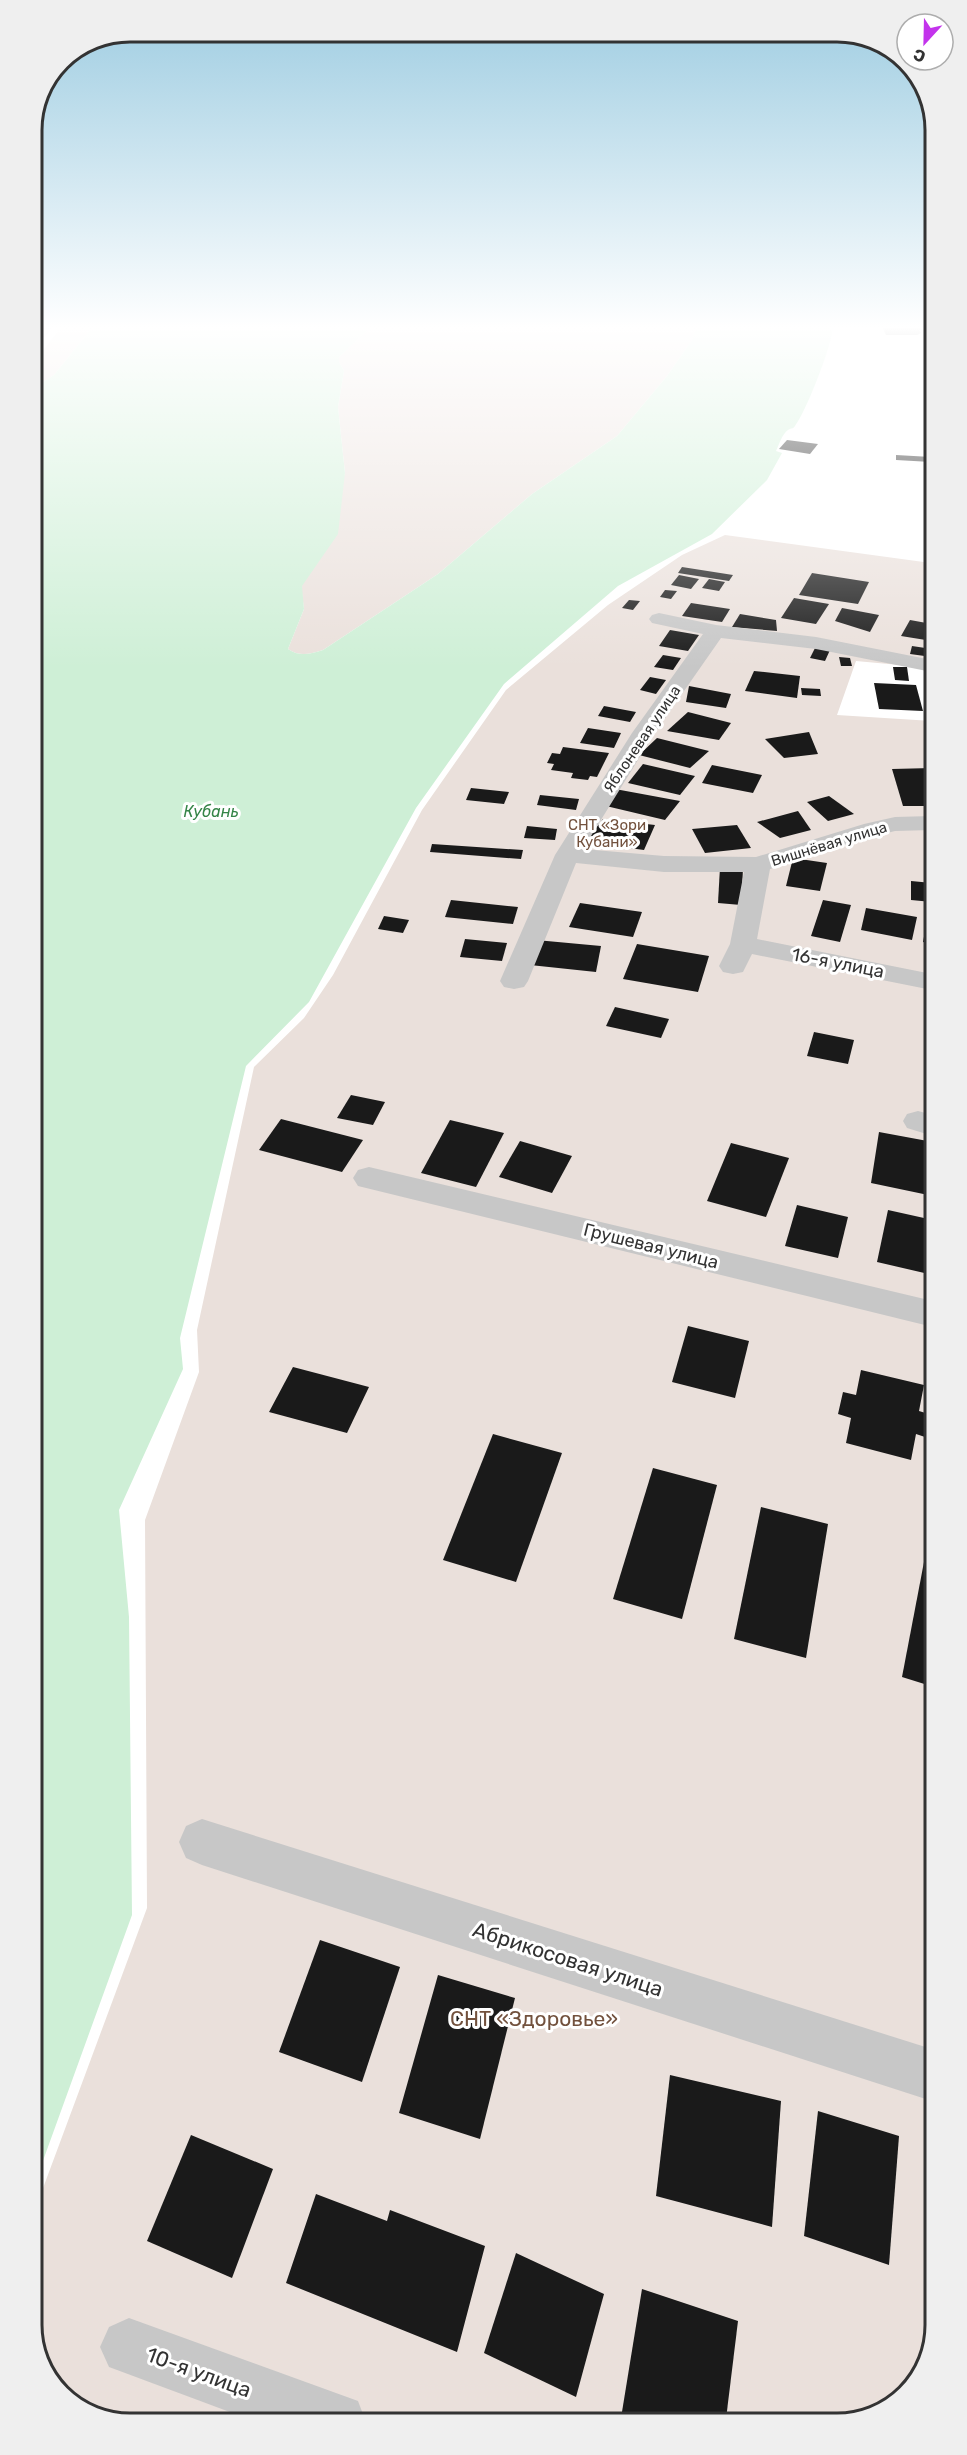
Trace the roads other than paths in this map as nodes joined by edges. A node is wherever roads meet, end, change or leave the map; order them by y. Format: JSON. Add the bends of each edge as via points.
{"nodes":[{"id":1,"x":659,"y":619,"type":"dead end"},
{"id":2,"x":716,"y":631,"type":"junction"},
{"id":3,"x":925,"y":665,"type":"edge"},
{"id":4,"x":925,"y":823,"type":"edge"},
{"id":5,"x":567,"y":855,"type":"junction"},
{"id":6,"x":758,"y":865,"type":"junction"},
{"id":7,"x":738,"y":955,"type":"joint"},
{"id":8,"x":514,"y":981,"type":"dead end"},
{"id":9,"x":925,"y":981,"type":"edge"},
{"id":10,"x":369,"y":1178,"type":"dead end"},
{"id":11,"x":925,"y":1312,"type":"edge"},
{"id":12,"x":202,"y":1842,"type":"dead end"},
{"id":13,"x":925,"y":2073,"type":"edge"},
{"id":14,"x":129,"y":2347,"type":"dead end"},
{"id":15,"x":312,"y":2413,"type":"edge"}],
"edges":[{"from":1,"to":2,"type":"street"},
{"from":2,"to":3,"type":"street","via":[[816,643]]},
{"from":2,"to":5,"type":"street","name":"Яблоневая улица","via":[[643,733]]},
{"from":4,"to":6,"type":"street","name":"Вишнёвая улица","via":[[895,824],[864,831]]},
{"from":5,"to":6,"type":"street","via":[[664,864]]},
{"from":5,"to":8,"type":"street","name":"Яблоневая улица"},
{"from":6,"to":7,"type":"street","name":"Вишнёвая улица"},
{"from":7,"to":9,"type":"street","name":"16-я улица"},
{"from":10,"to":11,"type":"street","name":"Грушевая улица"},
{"from":12,"to":13,"type":"street","name":"Абрикосовая улица"},
{"from":14,"to":15,"type":"street","name":"10-я улица"}]}
